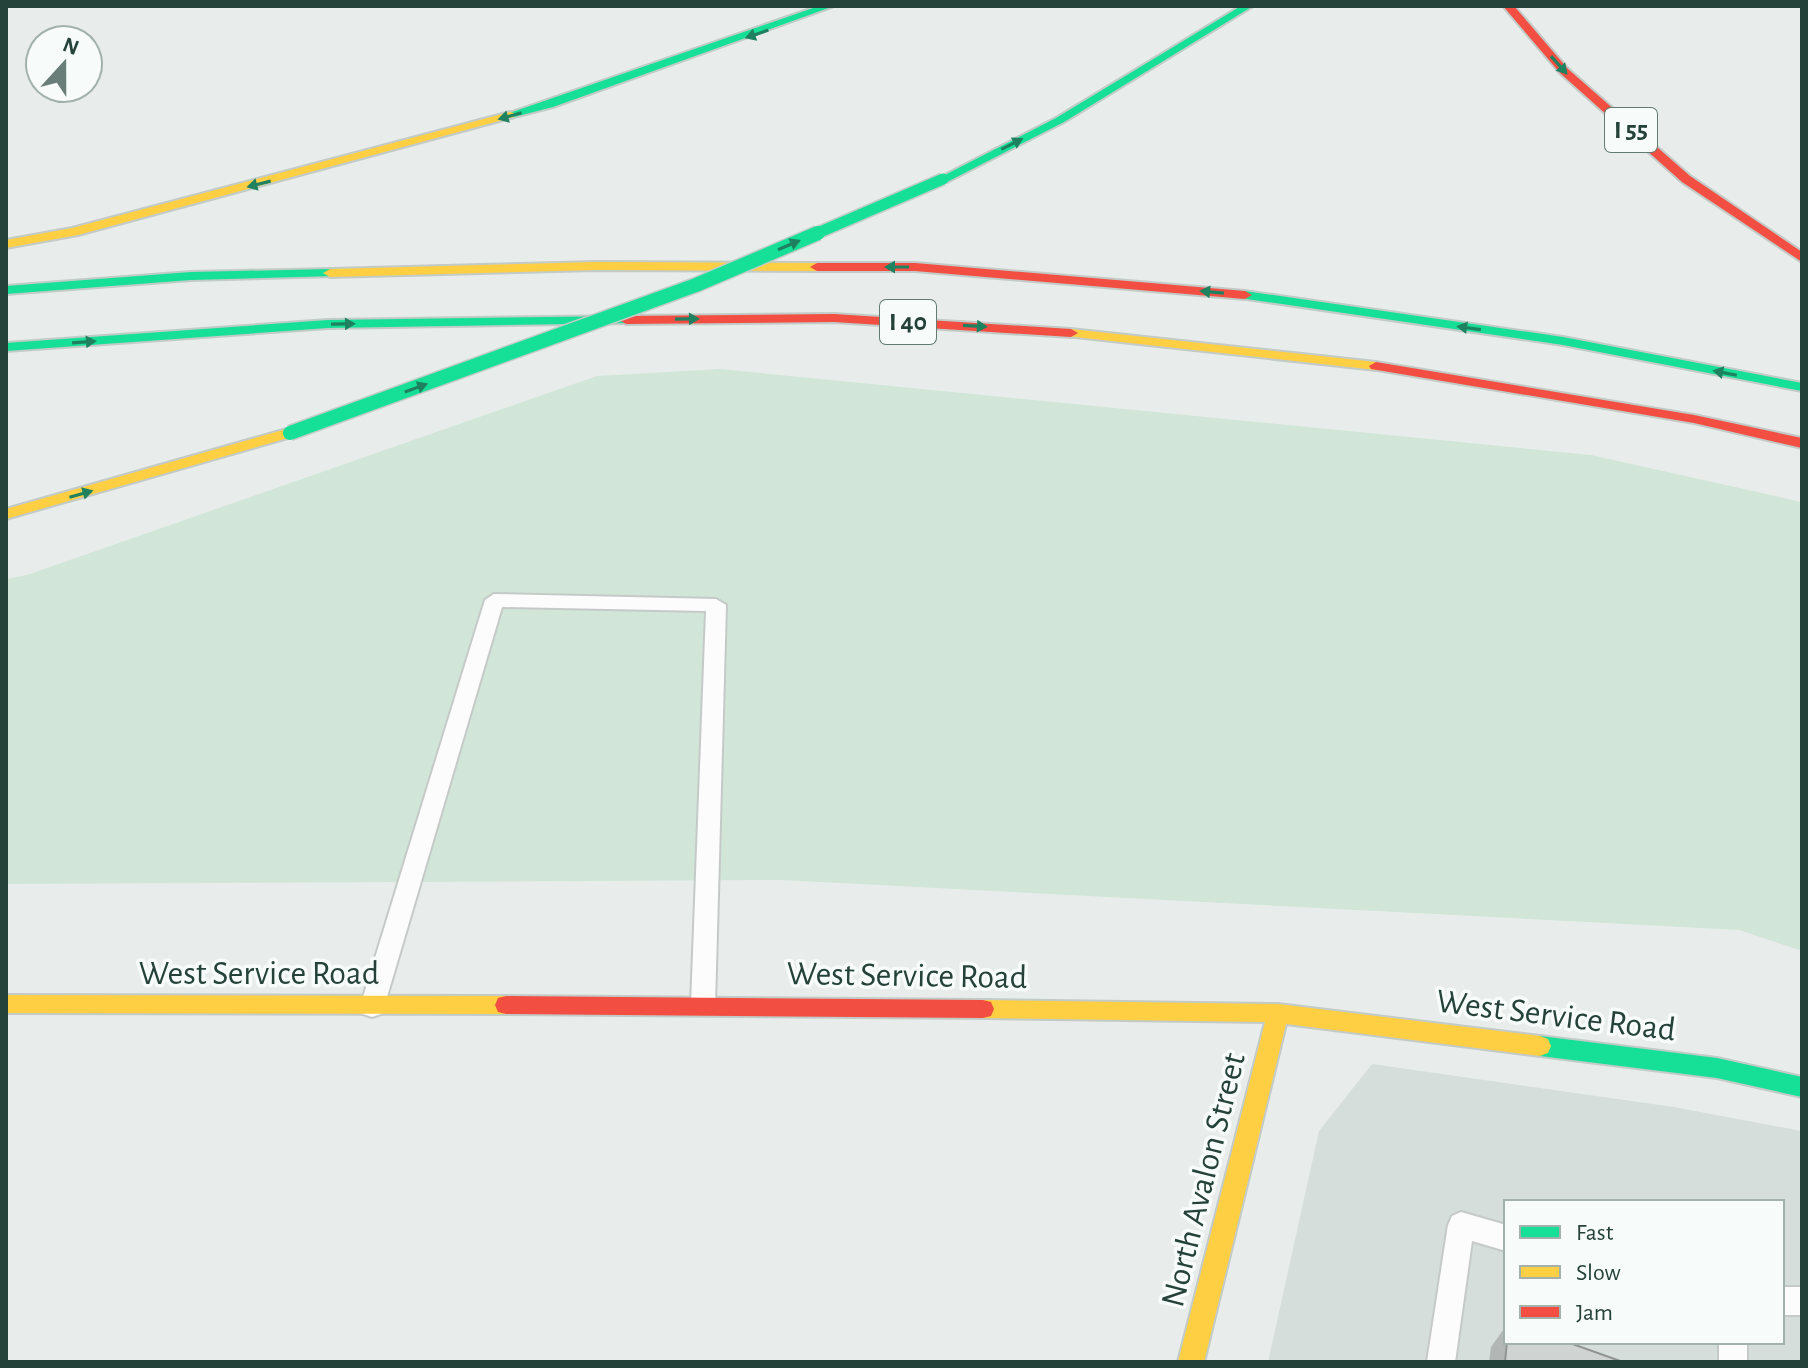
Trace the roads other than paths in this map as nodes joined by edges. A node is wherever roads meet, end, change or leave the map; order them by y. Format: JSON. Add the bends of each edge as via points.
{"nodes":[{"id":1,"x":829,"y":6,"type":"edge"},
{"id":2,"x":1248,"y":6,"type":"edge"},
{"id":3,"x":1508,"y":6,"type":"edge"},
{"id":4,"x":6,"y":244,"type":"edge"},
{"id":5,"x":1802,"y":258,"type":"edge"},
{"id":6,"x":6,"y":290,"type":"edge"},
{"id":7,"x":6,"y":347,"type":"edge"},
{"id":8,"x":1802,"y":387,"type":"edge"},
{"id":9,"x":1802,"y":443,"type":"edge"},
{"id":10,"x":6,"y":514,"type":"edge"},
{"id":11,"x":6,"y":1004,"type":"edge"},
{"id":12,"x":703,"y":1005,"type":"junction"},
{"id":13,"x":372,"y":1007,"type":"junction"},
{"id":14,"x":1278,"y":1013,"type":"junction"},
{"id":15,"x":1802,"y":1087,"type":"edge"},
{"id":16,"x":1504,"y":1237,"type":"edge"},
{"id":17,"x":1191,"y":1362,"type":"edge"},
{"id":18,"x":1441,"y":1362,"type":"edge"}],
"edges":[{"from":1,"to":4,"type":"main road","one_way":true,"via":[[549,105],[119,220]]},
{"from":10,"to":2,"type":"main road","one_way":true,"bridge":true,"via":[[290,433],[696,285],[943,179],[1060,120]]},
{"from":3,"to":5,"type":"main road","number":"I 55","one_way":true,"via":[[1564,71],[1675,169]]},
{"from":8,"to":6,"type":"main road","number":"I 40","one_way":true,"via":[[1563,341],[1229,293],[915,267],[332,272]]},
{"from":7,"to":9,"type":"main road","number":"I 40","one_way":true,"via":[[328,324],[834,318],[1044,330],[1343,361],[1694,419]]},
{"from":11,"to":13,"type":"main road","name":"West Service Road"},
{"from":12,"to":13,"type":"main road","name":"West Service Road"},
{"from":12,"to":13,"type":"lane","via":[[716,605],[494,600]]},
{"from":12,"to":14,"type":"main road","name":"West Service Road"},
{"from":14,"to":15,"type":"main road","name":"West Service Road","via":[[1717,1068]]},
{"from":14,"to":17,"type":"main road","name":"North Avalon Street"},
{"from":16,"to":18,"type":"lane","via":[[1461,1225]]}]}
